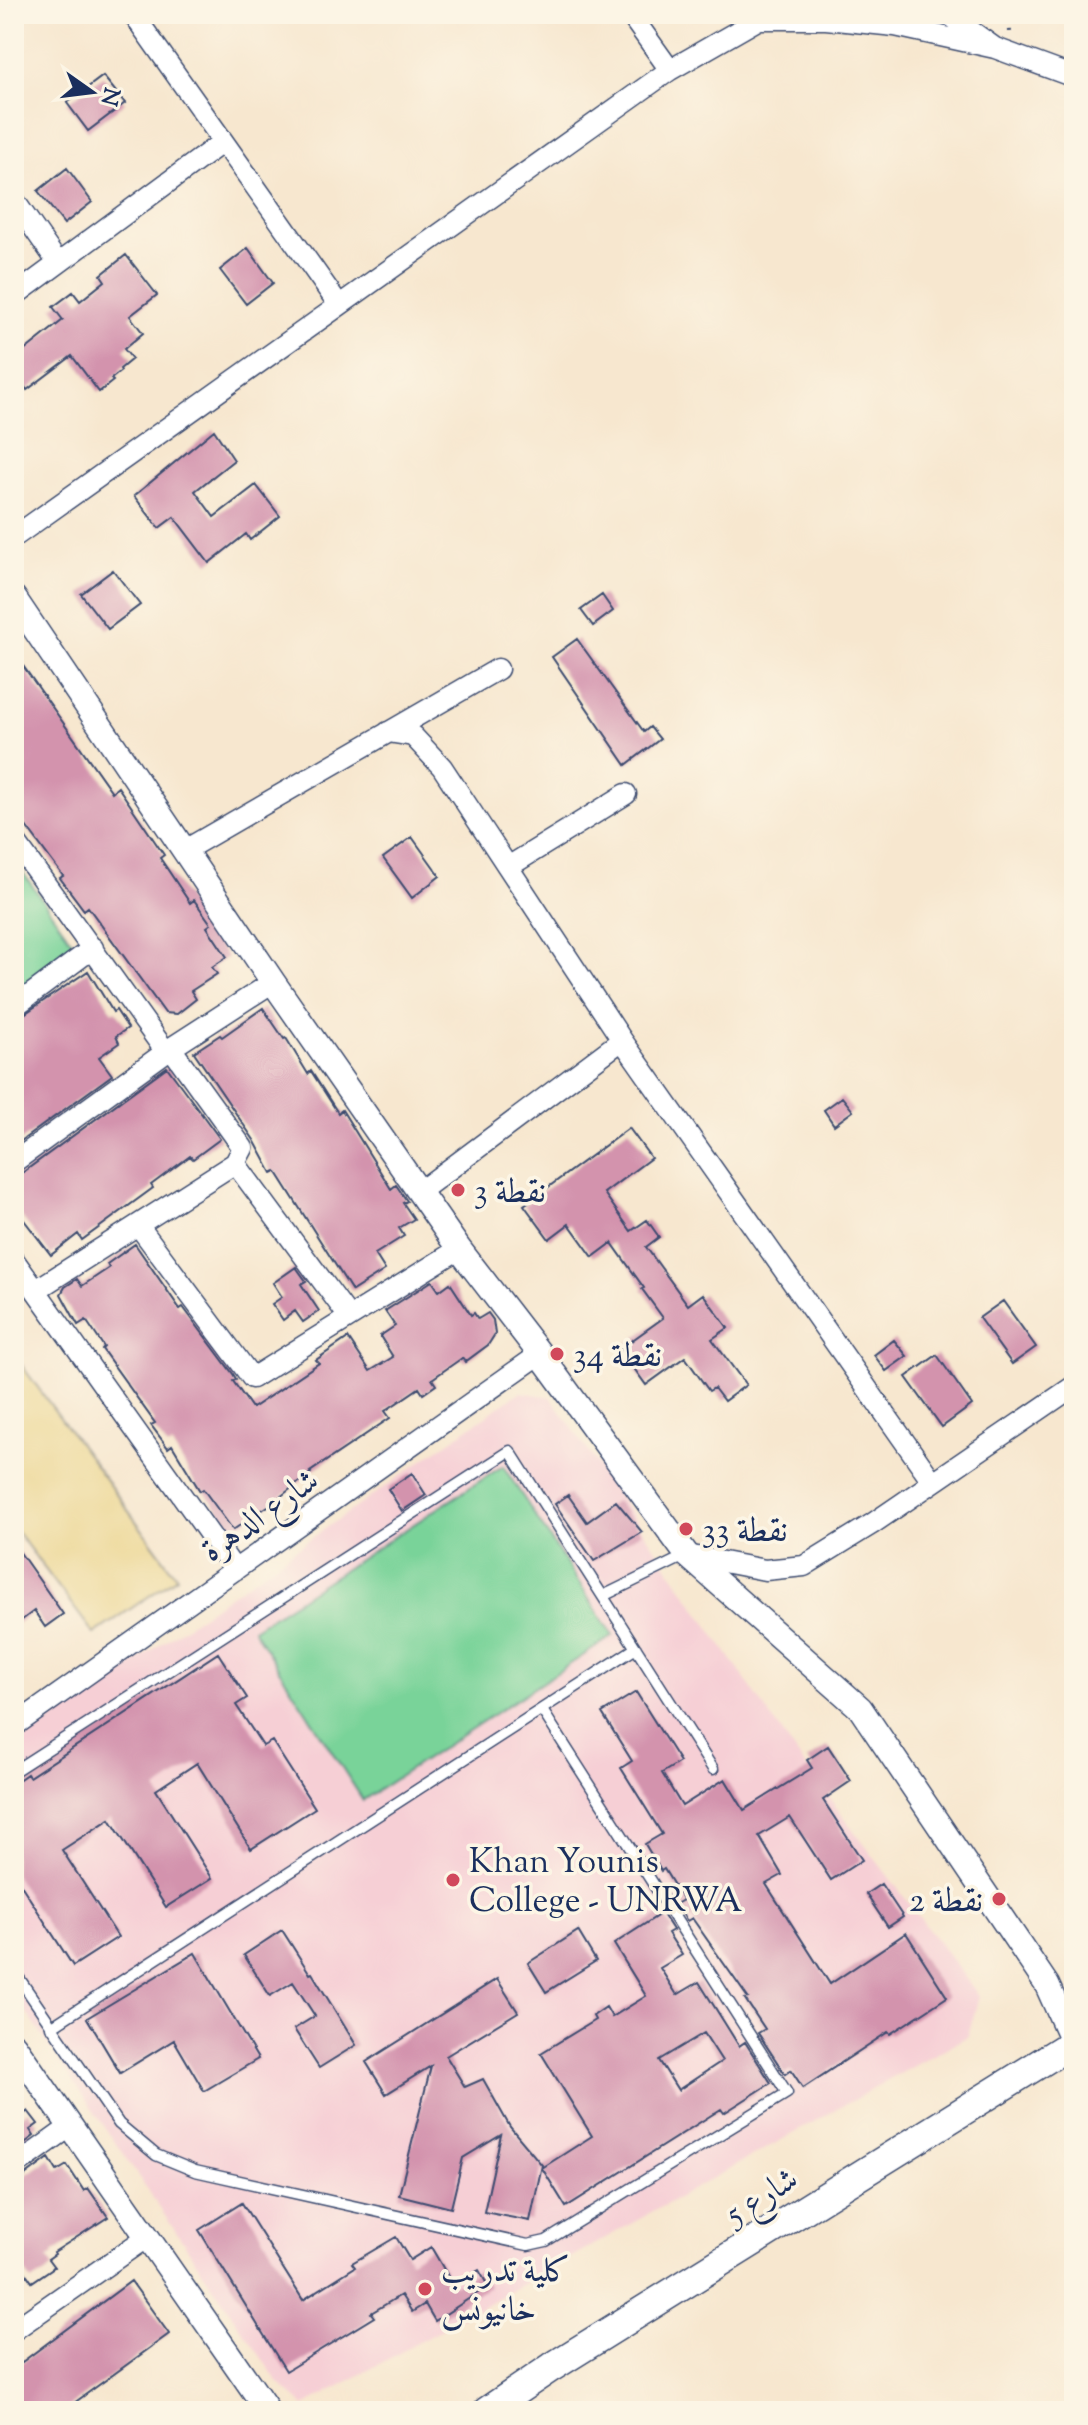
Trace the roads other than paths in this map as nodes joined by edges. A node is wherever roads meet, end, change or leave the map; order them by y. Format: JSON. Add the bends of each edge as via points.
{"nodes":[{"id":1,"x":133,"y":14,"type":"edge"},
{"id":2,"x":630,"y":14,"type":"edge"},
{"id":3,"x":948,"y":14,"type":"edge"},
{"id":4,"x":995,"y":48,"type":"junction"},
{"id":5,"x":670,"y":70,"type":"junction"},
{"id":6,"x":1074,"y":77,"type":"edge"},
{"id":7,"x":220,"y":144,"type":"dead end"},
{"id":8,"x":14,"y":200,"type":"edge"},
{"id":9,"x":58,"y":263,"type":"junction"},
{"id":10,"x":14,"y":296,"type":"edge"},
{"id":11,"x":339,"y":305,"type":"junction"},
{"id":12,"x":14,"y":537,"type":"edge"},
{"id":13,"x":14,"y":598,"type":"edge"},
{"id":14,"x":498,"y":669,"type":"dead end"},
{"id":15,"x":388,"y":732,"type":"junction"},
{"id":16,"x":626,"y":794,"type":"dead end"},
{"id":17,"x":14,"y":840,"type":"edge"},
{"id":18,"x":185,"y":850,"type":"junction"},
{"id":19,"x":508,"y":867,"type":"junction"},
{"id":20,"x":93,"y":948,"type":"junction"},
{"id":21,"x":273,"y":982,"type":"junction"},
{"id":22,"x":14,"y":1007,"type":"edge"},
{"id":23,"x":622,"y":1040,"type":"junction"},
{"id":24,"x":169,"y":1050,"type":"junction"},
{"id":25,"x":14,"y":1162,"type":"edge"},
{"id":26,"x":235,"y":1163,"type":"junction"},
{"id":27,"x":419,"y":1192,"type":"junction"},
{"id":28,"x":138,"y":1225,"type":"junction"},
{"id":29,"x":459,"y":1249,"type":"junction"},
{"id":30,"x":14,"y":1260,"type":"edge"},
{"id":31,"x":36,"y":1290,"type":"junction"},
{"id":32,"x":349,"y":1317,"type":"junction"},
{"id":33,"x":540,"y":1354,"type":"junction"},
{"id":34,"x":1074,"y":1386,"type":"edge"},
{"id":35,"x":933,"y":1482,"type":"junction"},
{"id":36,"x":687,"y":1555,"type":"junction"},
{"id":37,"x":235,"y":1570,"type":"junction"},
{"id":38,"x":603,"y":1596,"type":"junction"},
{"id":39,"x":636,"y":1648,"type":"junction"},
{"id":40,"x":542,"y":1710,"type":"junction"},
{"id":41,"x":14,"y":1726,"type":"edge"},
{"id":42,"x":713,"y":1769,"type":"dead end"},
{"id":43,"x":14,"y":1771,"type":"edge"},
{"id":44,"x":14,"y":1971,"type":"edge"},
{"id":45,"x":51,"y":2027,"type":"junction"},
{"id":46,"x":14,"y":2045,"type":"edge"},
{"id":47,"x":1074,"y":2045,"type":"edge"},
{"id":48,"x":71,"y":2126,"type":"junction"},
{"id":49,"x":14,"y":2167,"type":"edge"},
{"id":50,"x":147,"y":2237,"type":"junction"},
{"id":51,"x":14,"y":2330,"type":"edge"},
{"id":52,"x":268,"y":2411,"type":"edge"},
{"id":53,"x":487,"y":2411,"type":"edge"}],
"edges":[{"from":1,"to":11,"type":"street"},
{"from":2,"to":5,"type":"street"},
{"from":3,"to":4,"type":"street"},
{"from":4,"to":5,"type":"street","via":[[895,26],[759,19]]},
{"from":4,"to":6,"type":"street"},
{"from":5,"to":11,"type":"street"},
{"from":7,"to":9,"type":"street"},
{"from":8,"to":9,"type":"street"},
{"from":9,"to":10,"type":"street"},
{"from":11,"to":12,"type":"street"},
{"from":13,"to":18,"type":"street"},
{"from":14,"to":15,"type":"street"},
{"from":15,"to":18,"type":"street"},
{"from":15,"to":19,"type":"street","via":[[413,736],[442,767]]},
{"from":16,"to":19,"type":"street"},
{"from":17,"to":20,"type":"street"},
{"from":18,"to":21,"type":"street"},
{"from":19,"to":23,"type":"street"},
{"from":20,"to":22,"type":"street"},
{"from":20,"to":24,"type":"street"},
{"from":21,"to":24,"type":"street"},
{"from":21,"to":27,"type":"street"},
{"from":23,"to":27,"type":"street"},
{"from":23,"to":35,"type":"street"},
{"from":24,"to":25,"type":"street"},
{"from":24,"to":26,"type":"street","via":[[243,1148]]},
{"from":26,"to":28,"type":"street"},
{"from":26,"to":32,"type":"street"},
{"from":27,"to":29,"type":"street"},
{"from":28,"to":31,"type":"street"},
{"from":28,"to":32,"type":"street","via":[[252,1378]]},
{"from":29,"to":32,"type":"street"},
{"from":29,"to":33,"type":"street"},
{"from":30,"to":31,"type":"street"},
{"from":31,"to":37,"type":"street"},
{"from":33,"to":36,"type":"street"},
{"from":33,"to":37,"type":"street","name":"شارع الدهرة"},
{"from":34,"to":35,"type":"street"},
{"from":35,"to":36,"type":"street","via":[[804,1566],[765,1570]]},
{"from":36,"to":38,"type":"lane"},
{"from":36,"to":47,"type":"street","via":[[860,1708],[1047,1985]]},
{"from":37,"to":41,"type":"street","name":"شارع الدهرة"},
{"from":38,"to":39,"type":"lane"},
{"from":38,"to":43,"type":"lane","via":[[510,1451]]},
{"from":39,"to":40,"type":"lane"},
{"from":39,"to":42,"type":"lane"},
{"from":40,"to":45,"type":"lane"},
{"from":40,"to":45,"type":"lane","via":[[787,2093],[546,2241],[528,2245],[195,2171],[156,2155],[119,2124]]},
{"from":44,"to":45,"type":"lane"},
{"from":46,"to":48,"type":"street"},
{"from":47,"to":53,"type":"main road","name":"شارع 5"},
{"from":48,"to":49,"type":"street"},
{"from":48,"to":50,"type":"street"},
{"from":50,"to":51,"type":"street"},
{"from":50,"to":52,"type":"street"}]}
